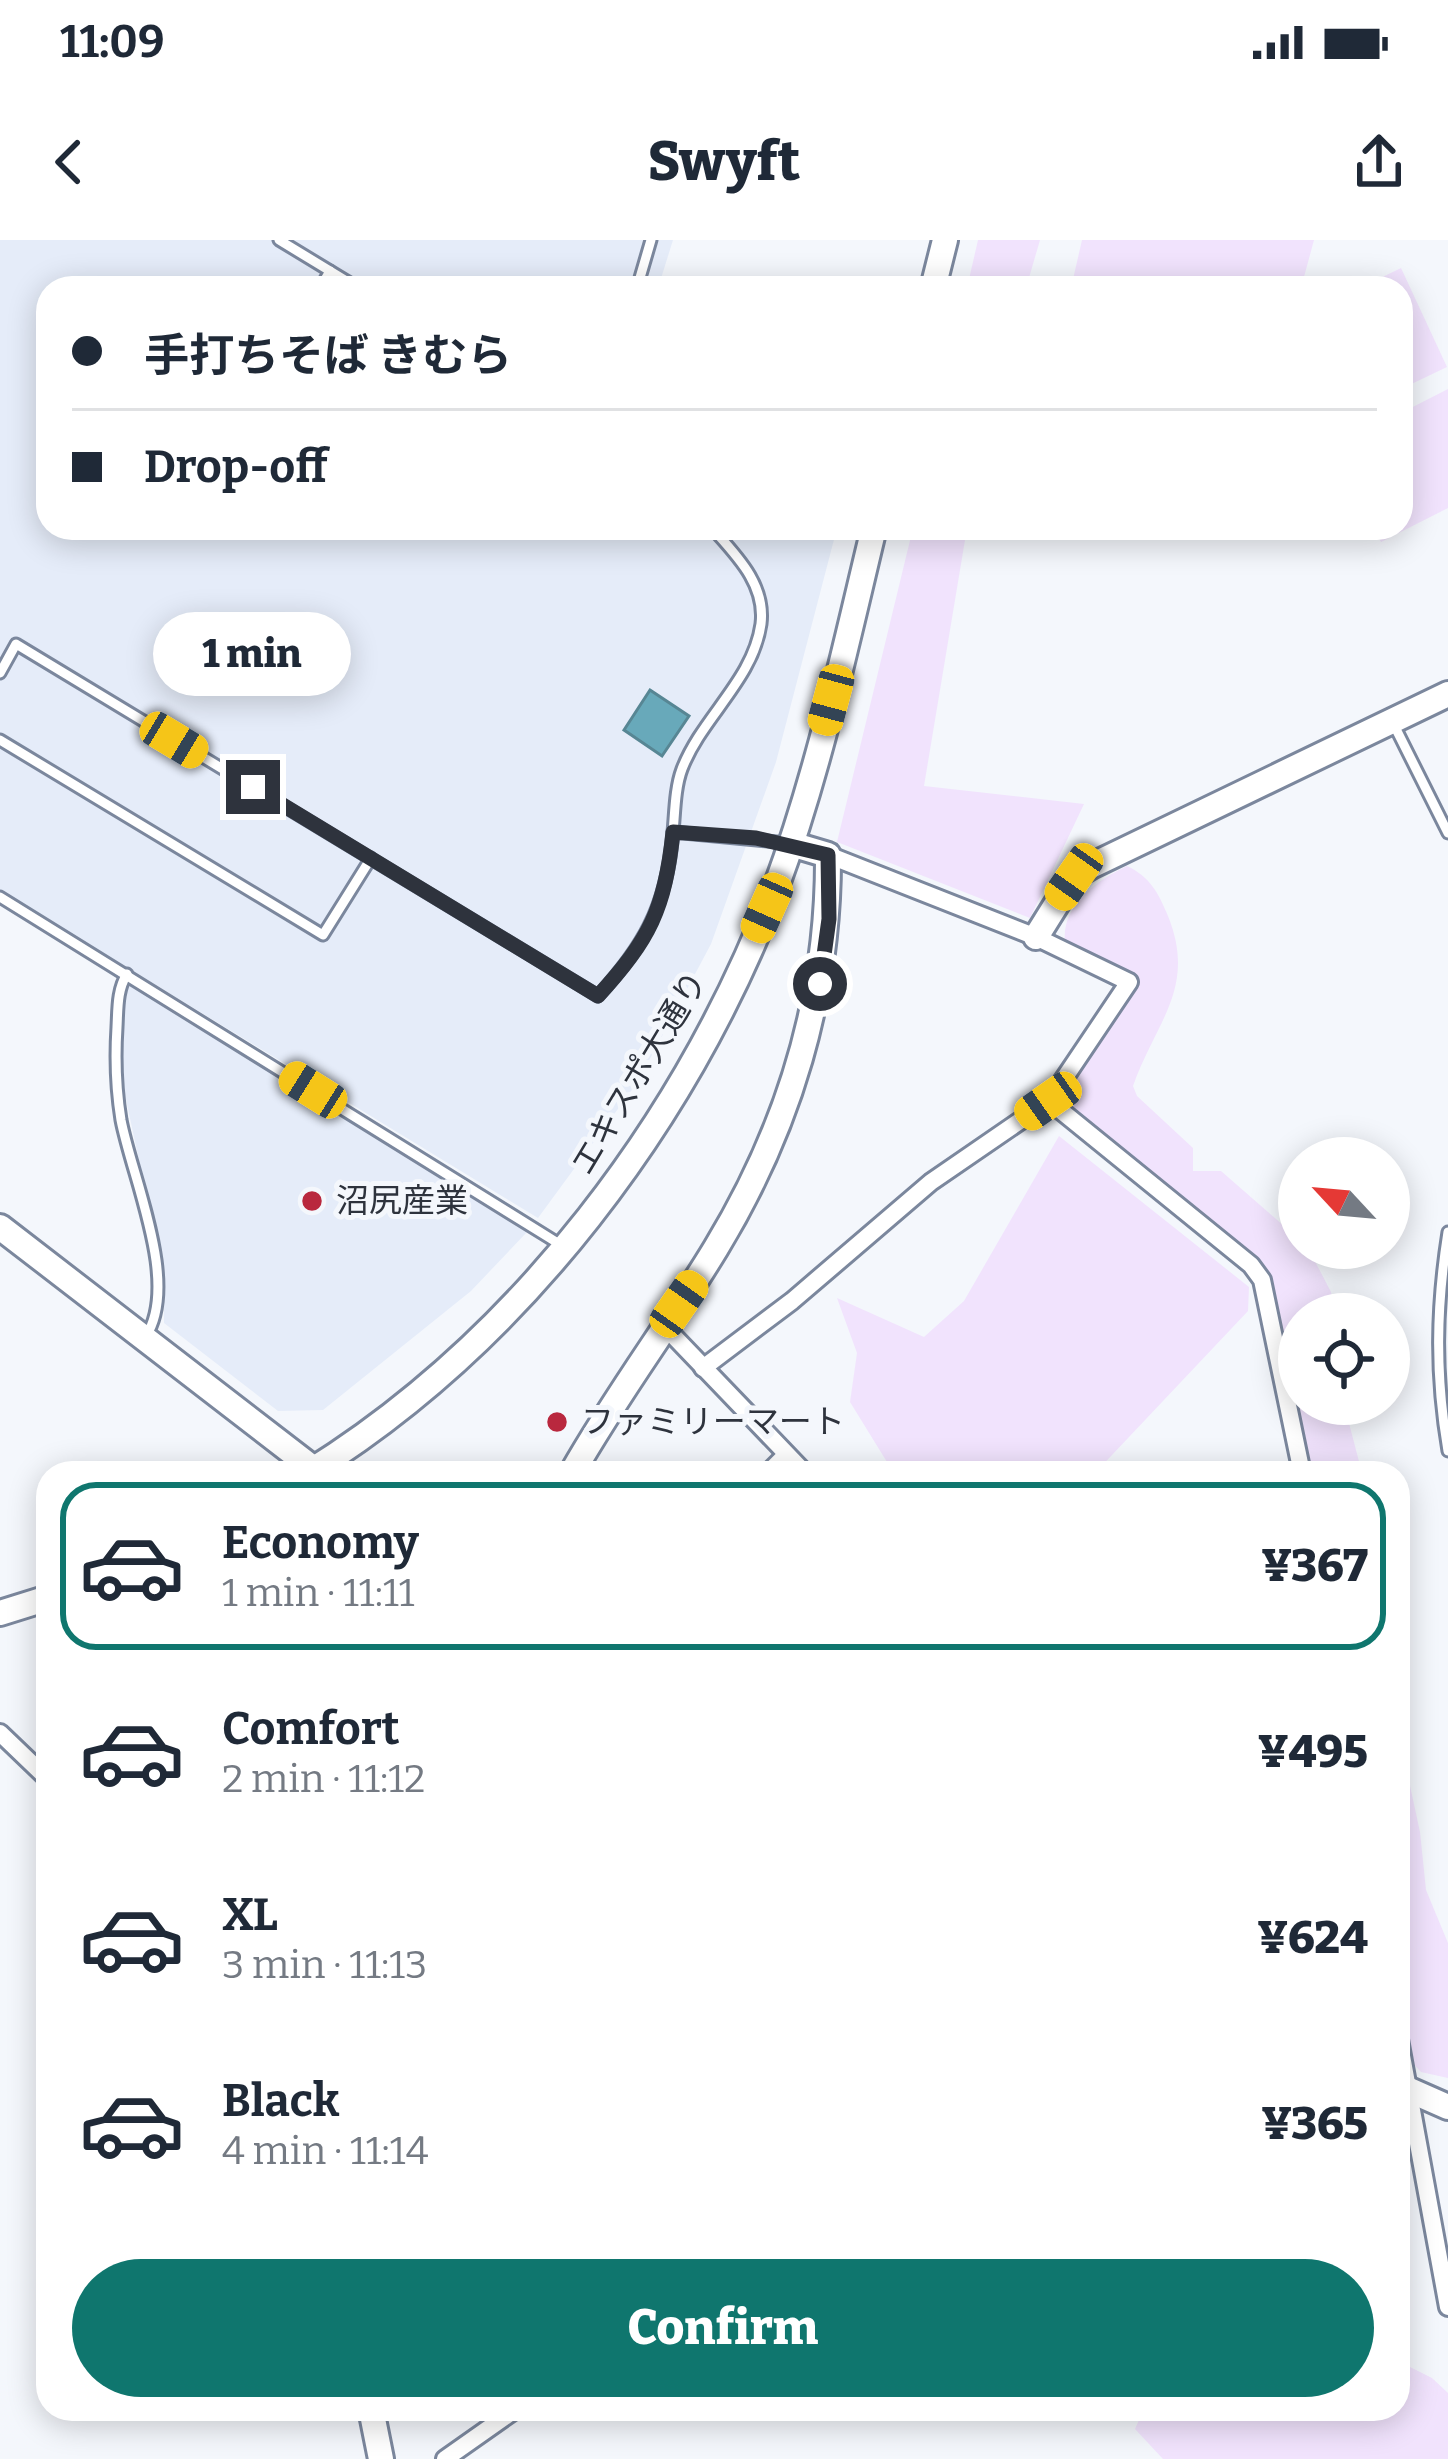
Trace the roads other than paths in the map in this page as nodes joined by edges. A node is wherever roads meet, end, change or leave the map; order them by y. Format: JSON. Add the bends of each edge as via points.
{"nodes":[{"id":1,"x":279,"y":240,"type":"edge"},
{"id":2,"x":651,"y":240,"type":"edge"},
{"id":3,"x":945,"y":240,"type":"edge"},
{"id":4,"x":330,"y":271,"type":"junction"},
{"id":5,"x":327,"y":276,"type":"edge"},
{"id":6,"x":338,"y":276,"type":"edge"},
{"id":7,"x":641,"y":276,"type":"edge"},
{"id":8,"x":936,"y":276,"type":"edge"},
{"id":9,"x":722,"y":540,"type":"edge"},
{"id":10,"x":871,"y":540,"type":"edge"},
{"id":11,"x":0,"y":673,"type":"edge"},
{"id":12,"x":1448,"y":694,"type":"edge"},
{"id":13,"x":1392,"y":721,"type":"junction"},
{"id":14,"x":0,"y":740,"type":"edge"},
{"id":15,"x":673,"y":832,"type":"junction"},
{"id":16,"x":1448,"y":833,"type":"edge"},
{"id":17,"x":791,"y":844,"type":"junction"},
{"id":18,"x":828,"y":855,"type":"junction"},
{"id":19,"x":371,"y":859,"type":"junction"},
{"id":20,"x":0,"y":898,"type":"edge"},
{"id":21,"x":1036,"y":937,"type":"junction"},
{"id":22,"x":128,"y":974,"type":"junction"},
{"id":23,"x":1048,"y":1101,"type":"junction"},
{"id":24,"x":0,"y":1227,"type":"edge"},
{"id":25,"x":1448,"y":1232,"type":"edge"},
{"id":26,"x":563,"y":1247,"type":"junction"},
{"id":27,"x":664,"y":1326,"type":"junction"},
{"id":28,"x":145,"y":1337,"type":"junction"},
{"id":29,"x":703,"y":1368,"type":"junction"},
{"id":30,"x":1448,"y":1451,"type":"edge"},
{"id":31,"x":786,"y":1455,"type":"junction"},
{"id":32,"x":300,"y":1461,"type":"edge"},
{"id":33,"x":329,"y":1461,"type":"edge"},
{"id":34,"x":580,"y":1461,"type":"edge"},
{"id":35,"x":780,"y":1461,"type":"edge"},
{"id":36,"x":792,"y":1461,"type":"edge"},
{"id":37,"x":1300,"y":1461,"type":"edge"},
{"id":38,"x":36,"y":1602,"type":"edge"},
{"id":39,"x":0,"y":1613,"type":"edge"},
{"id":40,"x":0,"y":1732,"type":"edge"},
{"id":41,"x":36,"y":1767,"type":"edge"},
{"id":42,"x":1410,"y":2091,"type":"edge"},
{"id":43,"x":1448,"y":2108,"type":"edge"},
{"id":44,"x":1410,"y":2122,"type":"edge"},
{"id":45,"x":1448,"y":2307,"type":"edge"},
{"id":46,"x":373,"y":2421,"type":"edge"},
{"id":47,"x":498,"y":2421,"type":"edge"},
{"id":48,"x":381,"y":2459,"type":"edge"},
{"id":49,"x":445,"y":2459,"type":"edge"}],
"edges":[{"from":1,"to":4,"type":"lane"},
{"from":2,"to":7,"type":"lane"},
{"from":3,"to":8,"type":"street"},
{"from":4,"to":5,"type":"lane"},
{"from":4,"to":6,"type":"lane"},
{"from":9,"to":15,"type":"lane","via":[[751,575],[762,621],[744,671],[680,772]]},
{"from":10,"to":17,"type":"street","name":"エキスポ大通り"},
{"from":11,"to":19,"type":"lane","via":[[16,644]]},
{"from":12,"to":13,"type":"street"},
{"from":13,"to":16,"type":"lane"},
{"from":13,"to":21,"type":"street","via":[[1074,877]]},
{"from":14,"to":19,"type":"lane","via":[[322,935]]},
{"from":15,"to":17,"type":"lane"},
{"from":15,"to":19,"type":"lane","via":[[656,920],[598,996]]},
{"from":17,"to":18,"type":"street"},
{"from":17,"to":26,"type":"street","name":"エキスポ大通り","via":[[688,1071]]},
{"from":18,"to":21,"type":"street"},
{"from":18,"to":27,"type":"street","via":[[820,984],[787,1101],[744,1199]]},
{"from":20,"to":22,"type":"lane"},
{"from":21,"to":23,"type":"street","via":[[1129,982]]},
{"from":22,"to":26,"type":"lane"},
{"from":22,"to":28,"type":"lane","via":[[120,986],[114,1063],[158,1276],[157,1317]]},
{"from":23,"to":29,"type":"street","via":[[931,1182]]},
{"from":23,"to":37,"type":"street","via":[[1251,1264],[1262,1280]]},
{"from":24,"to":28,"type":"street"},
{"from":25,"to":30,"type":"lane","via":[[1436,1337]]},
{"from":26,"to":33,"type":"street","name":"エキスポ大通り","via":[[453,1361]]},
{"from":27,"to":29,"type":"street"},
{"from":27,"to":34,"type":"street"},
{"from":28,"to":32,"type":"street"},
{"from":29,"to":31,"type":"street"},
{"from":31,"to":35,"type":"street"},
{"from":31,"to":36,"type":"street"},
{"from":38,"to":39,"type":"street"},
{"from":40,"to":41,"type":"street"},
{"from":42,"to":43,"type":"street"},
{"from":44,"to":45,"type":"street"},
{"from":46,"to":48,"type":"street"},
{"from":47,"to":49,"type":"street"}]}
